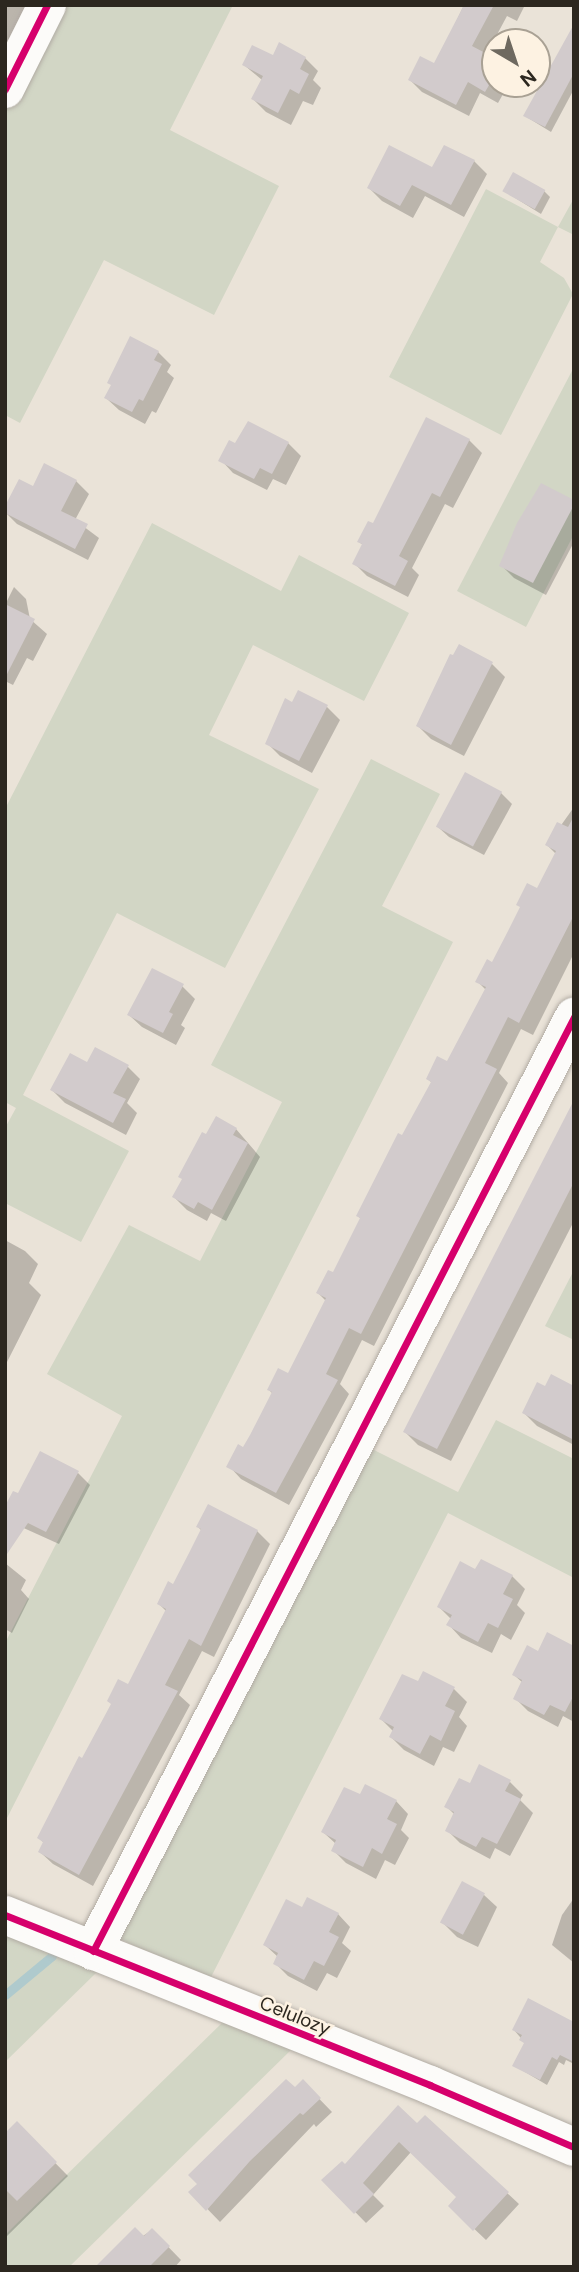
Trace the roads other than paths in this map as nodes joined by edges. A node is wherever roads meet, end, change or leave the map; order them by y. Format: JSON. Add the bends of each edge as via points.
{"nodes":[{"id":1,"x":47,"y":5,"type":"edge"},
{"id":2,"x":5,"y":89,"type":"edge"},
{"id":3,"x":574,"y":1017,"type":"edge"},
{"id":4,"x":5,"y":1915,"type":"edge"},
{"id":5,"x":83,"y":1947,"type":"junction"},
{"id":6,"x":574,"y":2147,"type":"edge"}],
"edges":[{"from":1,"to":2,"type":"street"},
{"from":3,"to":5,"type":"street"},
{"from":4,"to":5,"type":"street","name":"Celulozy"},
{"from":5,"to":6,"type":"street","name":"Celulozy"}]}
